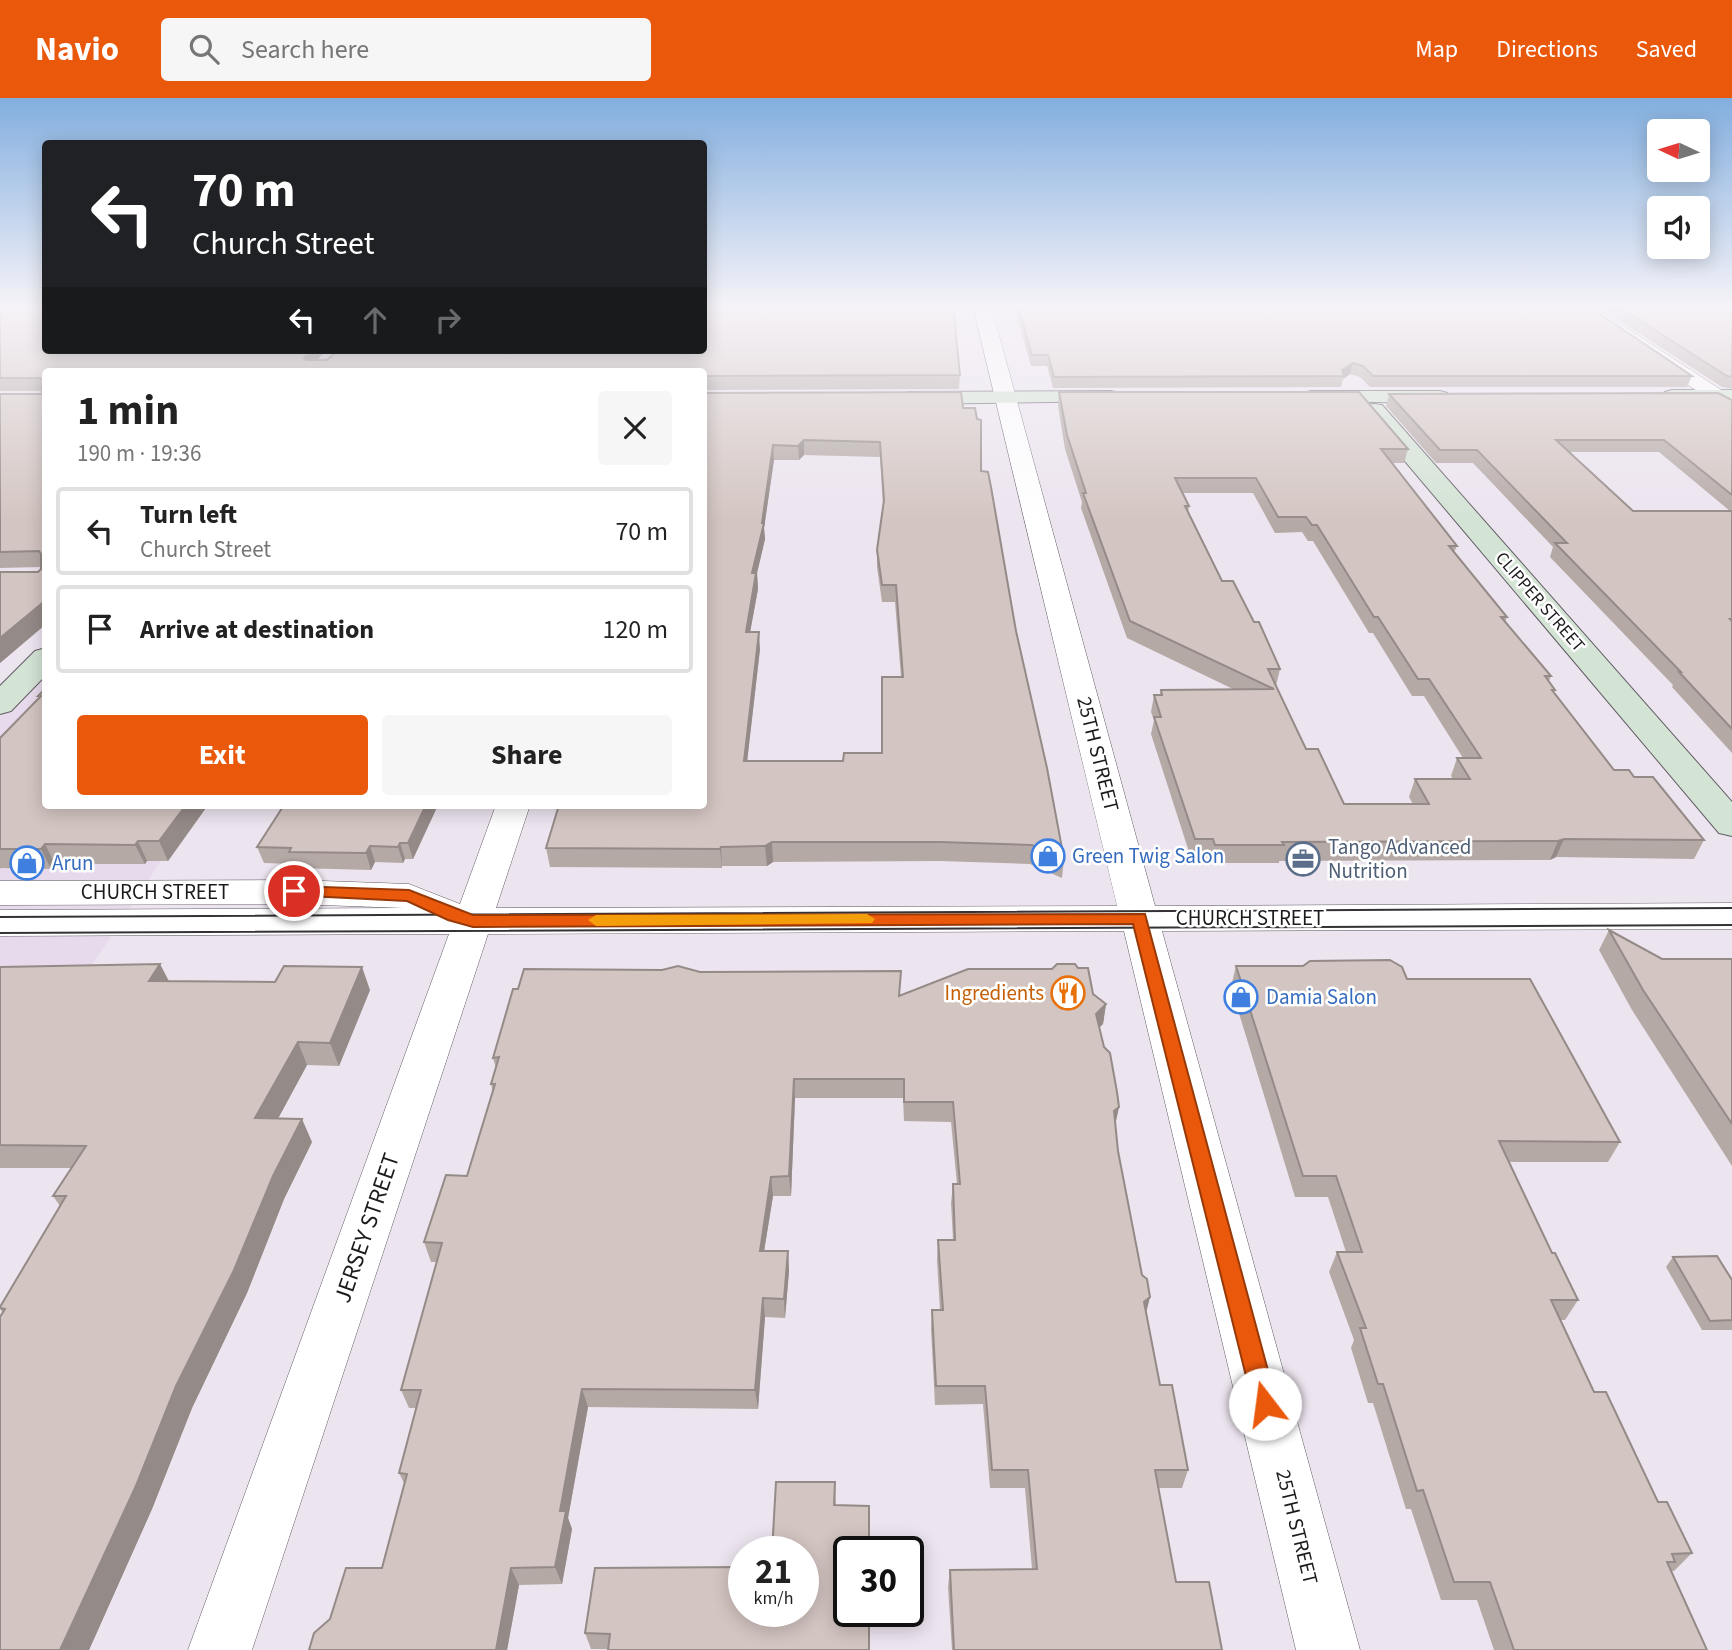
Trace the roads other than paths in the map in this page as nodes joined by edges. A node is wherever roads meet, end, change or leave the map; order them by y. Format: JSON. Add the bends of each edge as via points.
{"nodes":[{"id":1,"x":1000,"y":378,"type":"edge"},
{"id":2,"x":1689,"y":378,"type":"edge"},
{"id":3,"x":1691,"y":378,"type":"edge"},
{"id":4,"x":1308,"y":379,"type":"edge"},
{"id":5,"x":903,"y":380,"type":"edge"},
{"id":6,"x":1125,"y":388,"type":"edge"},
{"id":7,"x":1355,"y":388,"type":"junction"},
{"id":8,"x":1454,"y":388,"type":"edge"},
{"id":9,"x":1003,"y":389,"type":"junction"},
{"id":10,"x":1294,"y":397,"type":"edge"},
{"id":11,"x":883,"y":398,"type":"edge"},
{"id":12,"x":1727,"y":399,"type":"edge"},
{"id":13,"x":42,"y":661,"type":"edge"},
{"id":14,"x":0,"y":704,"type":"edge"},
{"id":15,"x":512,"y":809,"type":"edge"},
{"id":16,"x":1732,"y":825,"type":"edge"},
{"id":17,"x":0,"y":893,"type":"edge"},
{"id":18,"x":1732,"y":916,"type":"edge"},
{"id":19,"x":1140,"y":918,"type":"junction"},
{"id":20,"x":473,"y":921,"type":"junction"},
{"id":21,"x":0,"y":923,"type":"edge"},
{"id":22,"x":220,"y":1650,"type":"edge"},
{"id":23,"x":1328,"y":1650,"type":"edge"}],
"edges":[{"from":1,"to":9,"type":"street","name":"25TH STREET"},
{"from":2,"to":12,"type":"street","via":[[1650,387]]},
{"from":3,"to":12,"type":"street"},
{"from":4,"to":7,"type":"street"},
{"from":5,"to":9,"type":"street"},
{"from":6,"to":9,"type":"street"},
{"from":7,"to":8,"type":"street"},
{"from":7,"to":10,"type":"street"},
{"from":7,"to":16,"type":"street","name":"CLIPPER STREET"},
{"from":9,"to":11,"type":"street"},
{"from":9,"to":19,"type":"street","name":"25TH STREET"},
{"from":13,"to":14,"type":"street"},
{"from":15,"to":20,"type":"street","name":"JERSEY STREET"},
{"from":17,"to":20,"type":"street","name":"CHURCH STREET","via":[[294,891],[409,896]]},
{"from":18,"to":19,"type":"street","name":"CHURCH STREET"},
{"from":19,"to":20,"type":"street","name":"CHURCH STREET"},
{"from":19,"to":23,"type":"street","name":"25TH STREET"},
{"from":20,"to":21,"type":"street","name":"CHURCH STREET"},
{"from":20,"to":22,"type":"street","name":"JERSEY STREET"}]}
